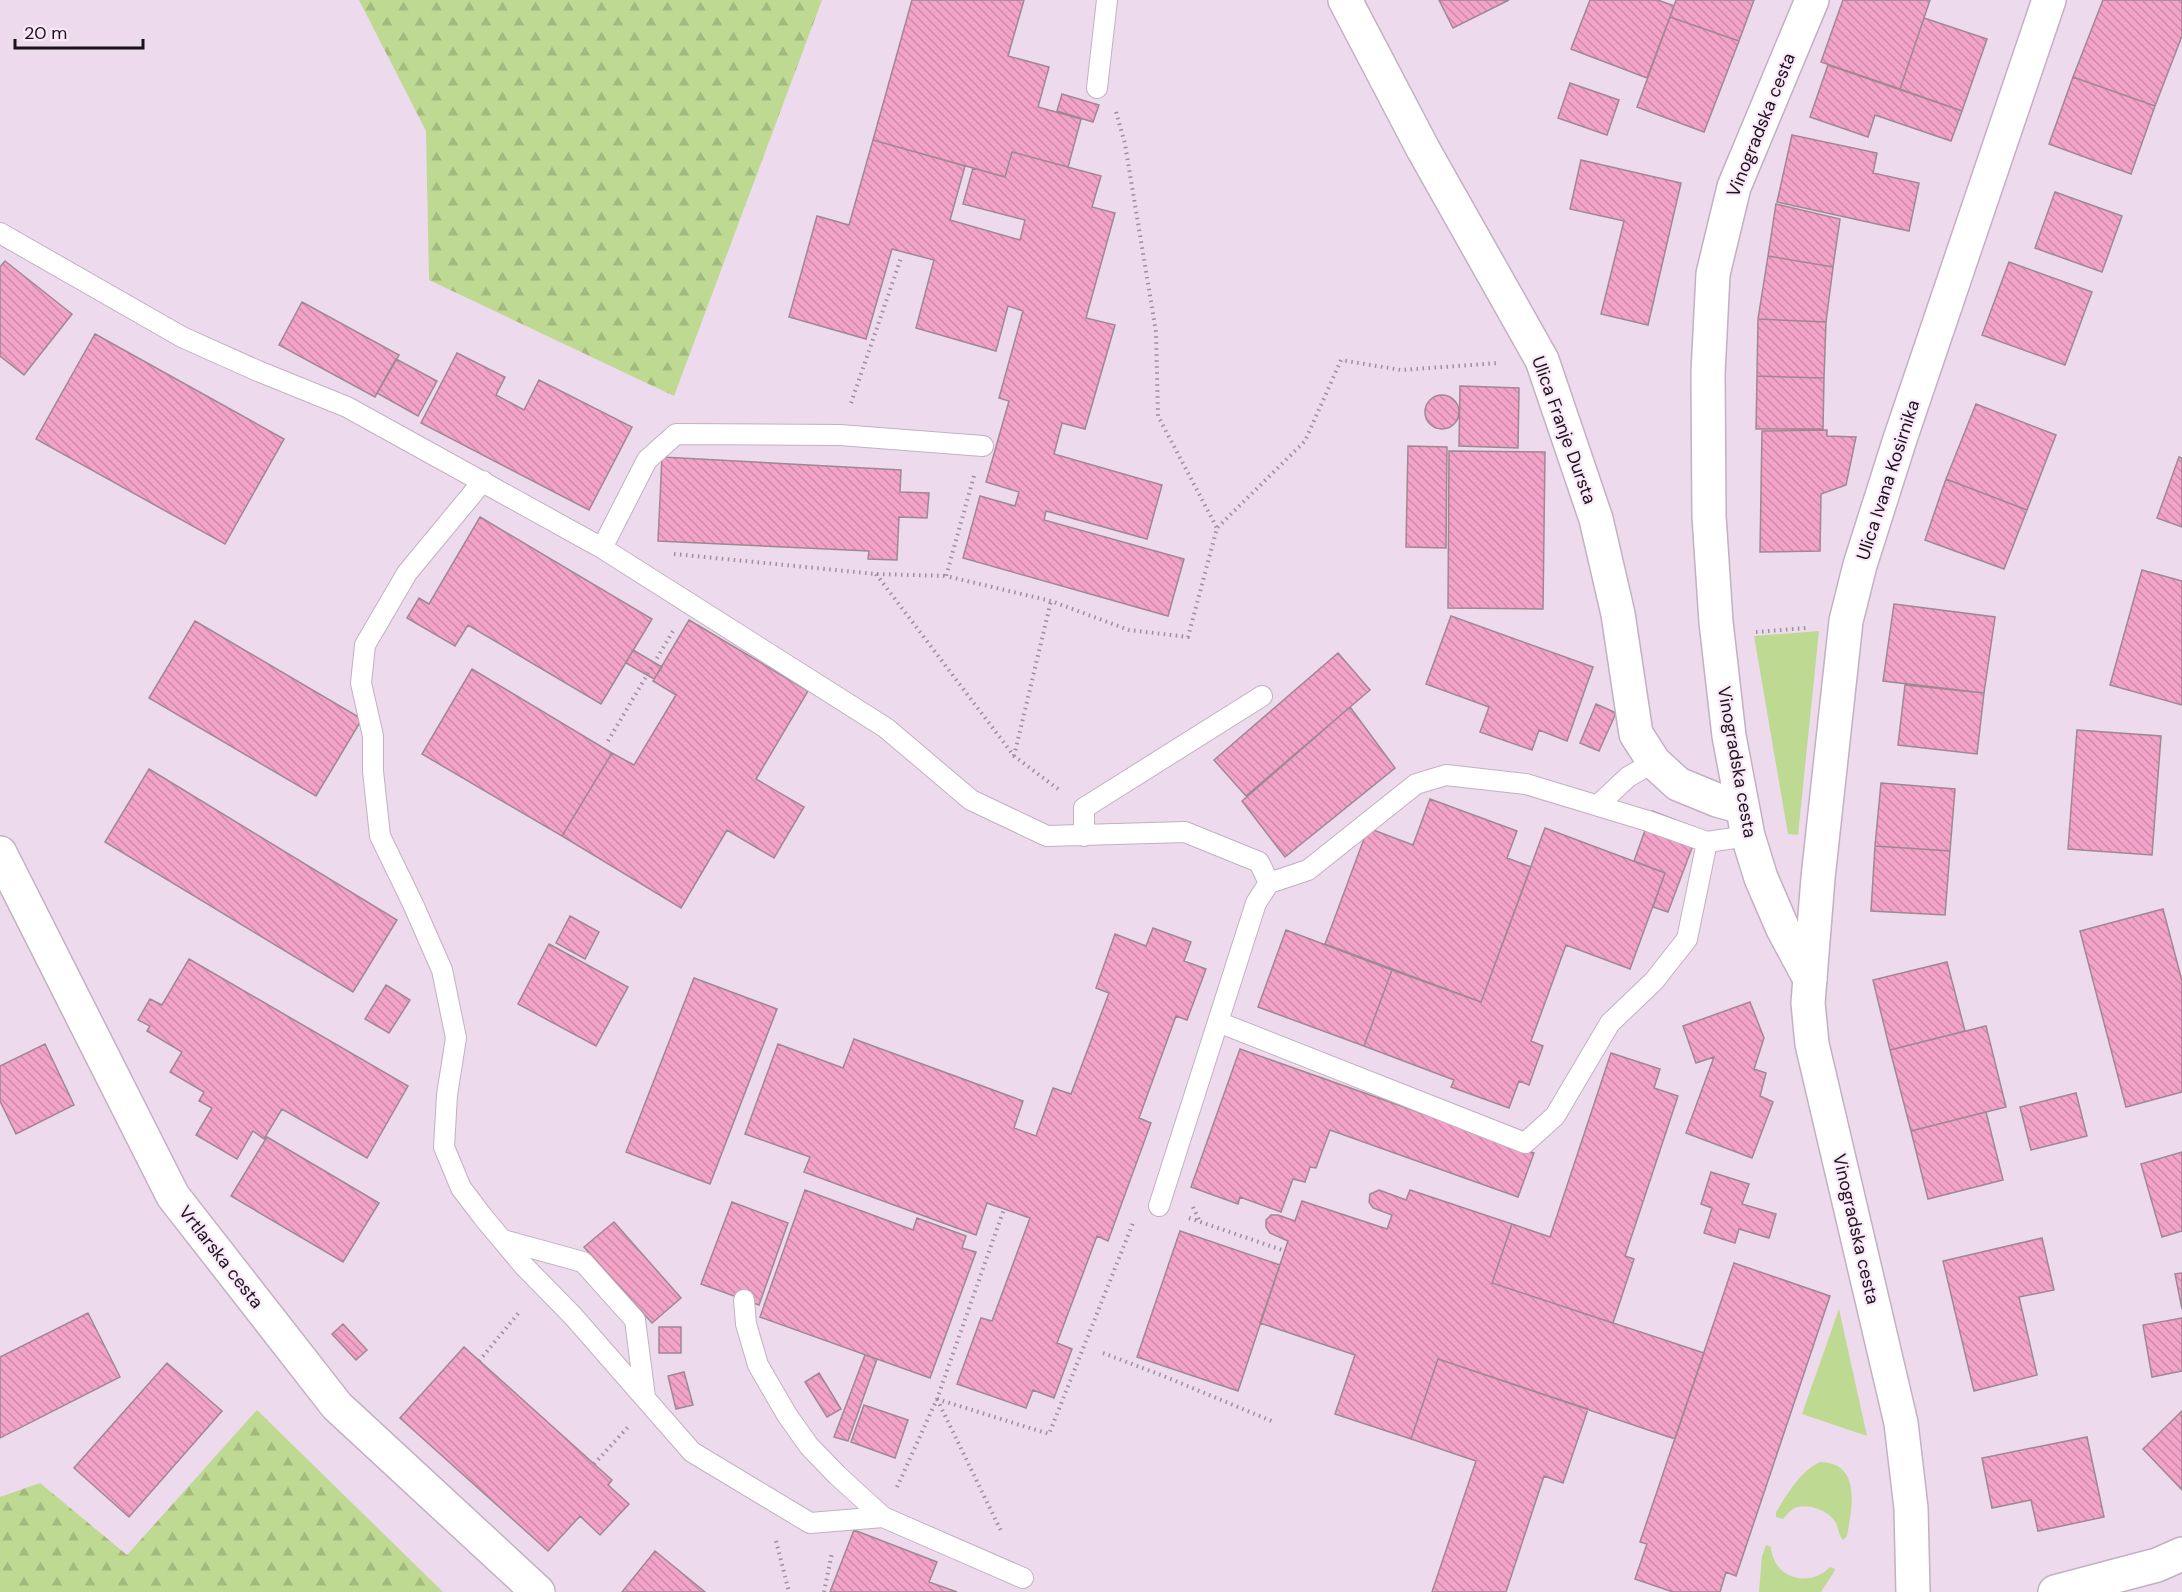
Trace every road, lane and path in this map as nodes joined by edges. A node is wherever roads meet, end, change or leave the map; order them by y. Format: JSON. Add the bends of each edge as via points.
{"nodes":[{"id":1,"x":1107,"y":0,"type":"edge"},
{"id":2,"x":1345,"y":0,"type":"edge"},
{"id":3,"x":1812,"y":0,"type":"edge"},
{"id":4,"x":2049,"y":0,"type":"edge"},
{"id":5,"x":1097,"y":88,"type":"joint"},
{"id":6,"x":0,"y":233,"type":"edge"},
{"id":7,"x":901,"y":258,"type":"dead end"},
{"id":8,"x":1542,"y":360,"type":"junction"},
{"id":9,"x":840,"y":435,"type":"junction"},
{"id":10,"x":983,"y":446,"type":"joint"},
{"id":11,"x":483,"y":481,"type":"junction"},
{"id":12,"x":1217,"y":528,"type":"junction"},
{"id":13,"x":602,"y":548,"type":"junction"},
{"id":14,"x":673,"y":554,"type":"dead end"},
{"id":15,"x":876,"y":574,"type":"junction"},
{"id":16,"x":946,"y":576,"type":"junction"},
{"id":17,"x":1051,"y":601,"type":"junction"},
{"id":18,"x":689,"y":603,"type":"junction"},
{"id":19,"x":1809,"y":627,"type":"dead end"},
{"id":20,"x":1755,"y":632,"type":"dead end"},
{"id":21,"x":1262,"y":696,"type":"dead end"},
{"id":22,"x":608,"y":741,"type":"dead end"},
{"id":23,"x":1014,"y":756,"type":"junction"},
{"id":24,"x":1654,"y":762,"type":"junction"},
{"id":25,"x":1598,"y":806,"type":"junction"},
{"id":26,"x":1084,"y":808,"type":"junction"},
{"id":27,"x":1745,"y":822,"type":"junction"},
{"id":28,"x":1084,"y":836,"type":"junction"},
{"id":29,"x":1707,"y":842,"type":"junction"},
{"id":30,"x":0,"y":853,"type":"edge"},
{"id":31,"x":1269,"y":883,"type":"junction"},
{"id":32,"x":1810,"y":979,"type":"junction"},
{"id":33,"x":1218,"y":1022,"type":"junction"},
{"id":34,"x":1159,"y":1206,"type":"dead end"},
{"id":35,"x":1004,"y":1209,"type":"dead end"},
{"id":36,"x":1136,"y":1216,"type":"dead end"},
{"id":37,"x":1200,"y":1223,"type":"dead end"},
{"id":38,"x":502,"y":1240,"type":"junction"},
{"id":39,"x":1285,"y":1251,"type":"dead end"},
{"id":40,"x":542,"y":1284,"type":"junction"},
{"id":41,"x":744,"y":1300,"type":"dead end"},
{"id":42,"x":1103,"y":1353,"type":"dead end"},
{"id":43,"x":479,"y":1361,"type":"dead end"},
{"id":44,"x":937,"y":1399,"type":"junction"},
{"id":45,"x":647,"y":1400,"type":"junction"},
{"id":46,"x":1274,"y":1422,"type":"dead end"},
{"id":47,"x":594,"y":1464,"type":"dead end"},
{"id":48,"x":883,"y":1517,"type":"junction"},
{"id":49,"x":833,"y":1550,"type":"dead end"},
{"id":50,"x":2182,"y":1554,"type":"edge"},
{"id":51,"x":1023,"y":1578,"type":"joint"},
{"id":52,"x":538,"y":1592,"type":"edge"},
{"id":53,"x":824,"y":1592,"type":"edge"},
{"id":54,"x":1899,"y":1592,"type":"edge"},
{"id":55,"x":1914,"y":1592,"type":"edge"},
{"id":56,"x":2055,"y":1592,"type":"edge"}],
"edges":[{"from":1,"to":5,"type":"lane"},
{"from":2,"to":8,"type":"street","name":"Ulica Franje Dursta","via":[[1423,149]]},
{"from":3,"to":27,"type":"street","name":"Vinogradska cesta","via":[[1734,186],[1713,274],[1708,373],[1709,516],[1729,736]]},
{"from":4,"to":32,"type":"street","name":"Ulica Ivana Kosirnika","via":[[1900,439],[1849,610]]},
{"from":5,"to":12,"type":"path","via":[[1116,110],[1125,144],[1156,332],[1158,416]]},
{"from":6,"to":11,"type":"lane","via":[[182,337],[347,407]]},
{"from":7,"to":9,"type":"path"},
{"from":8,"to":12,"type":"path","via":[[1401,370],[1341,360],[1305,441]]},
{"from":8,"to":24,"type":"street","name":"Ulica Franje Dursta","via":[[1596,519],[1618,614],[1636,734]]},
{"from":9,"to":10,"type":"lane"},
{"from":9,"to":13,"type":"lane","via":[[676,434],[648,460]]},
{"from":10,"to":16,"type":"path"},
{"from":11,"to":13,"type":"lane"},
{"from":11,"to":38,"type":"lane","via":[[407,573],[365,645],[362,683],[374,736],[373,771],[380,836],[442,970],[456,1038],[444,1147],[461,1188]]},
{"from":12,"to":17,"type":"path","via":[[1188,637],[1129,630]]},
{"from":13,"to":18,"type":"lane"},
{"from":14,"to":15,"type":"path"},
{"from":15,"to":16,"type":"path"},
{"from":15,"to":23,"type":"path"},
{"from":16,"to":17,"type":"path"},
{"from":17,"to":23,"type":"path"},
{"from":18,"to":22,"type":"path"},
{"from":18,"to":28,"type":"lane","via":[[886,728],[972,800],[1047,836]]},
{"from":19,"to":20,"type":"path"},
{"from":21,"to":26,"type":"lane"},
{"from":23,"to":26,"type":"path"},
{"from":24,"to":25,"type":"lane","via":[[1628,777]]},
{"from":24,"to":27,"type":"street","name":"Ulica Franje Dursta","via":[[1678,784],[1717,800]]},
{"from":25,"to":29,"type":"lane"},
{"from":25,"to":31,"type":"lane","via":[[1526,784],[1446,775],[1416,784],[1308,870]]},
{"from":26,"to":28,"type":"lane"},
{"from":27,"to":29,"type":"lane"},
{"from":27,"to":32,"type":"street","name":"Vinogradska cesta","via":[[1761,878]]},
{"from":28,"to":31,"type":"lane","via":[[1185,832],[1259,862]]},
{"from":29,"to":33,"type":"lane","via":[[1687,939],[1654,981],[1610,1023],[1555,1116],[1525,1143]]},
{"from":30,"to":52,"type":"street","name":"Vrtlarska cesta","via":[[173,1196],[337,1406]]},
{"from":31,"to":33,"type":"lane","via":[[1256,903]]},
{"from":32,"to":55,"type":"street","name":"Vinogradska cesta","via":[[1812,1044],[1901,1423],[1911,1508]]},
{"from":33,"to":34,"type":"lane"},
{"from":35,"to":44,"type":"path"},
{"from":36,"to":44,"type":"path","via":[[1049,1434]]},
{"from":37,"to":39,"type":"path"},
{"from":38,"to":40,"type":"lane"},
{"from":38,"to":45,"type":"lane","via":[[583,1262],[635,1320]]},
{"from":40,"to":43,"type":"path"},
{"from":40,"to":45,"type":"lane"},
{"from":41,"to":48,"type":"lane","via":[[746,1324],[758,1365],[787,1415],[809,1446]]},
{"from":42,"to":46,"type":"path"},
{"from":44,"to":48,"type":"path"},
{"from":44,"to":51,"type":"path"},
{"from":45,"to":47,"type":"path"},
{"from":45,"to":48,"type":"lane","via":[[692,1452],[810,1522]]},
{"from":48,"to":51,"type":"lane"},
{"from":49,"to":53,"type":"path"},
{"from":50,"to":56,"type":"street","via":[[2157,1565]]},
{"from":54,"to":55,"type":"street"}]}
